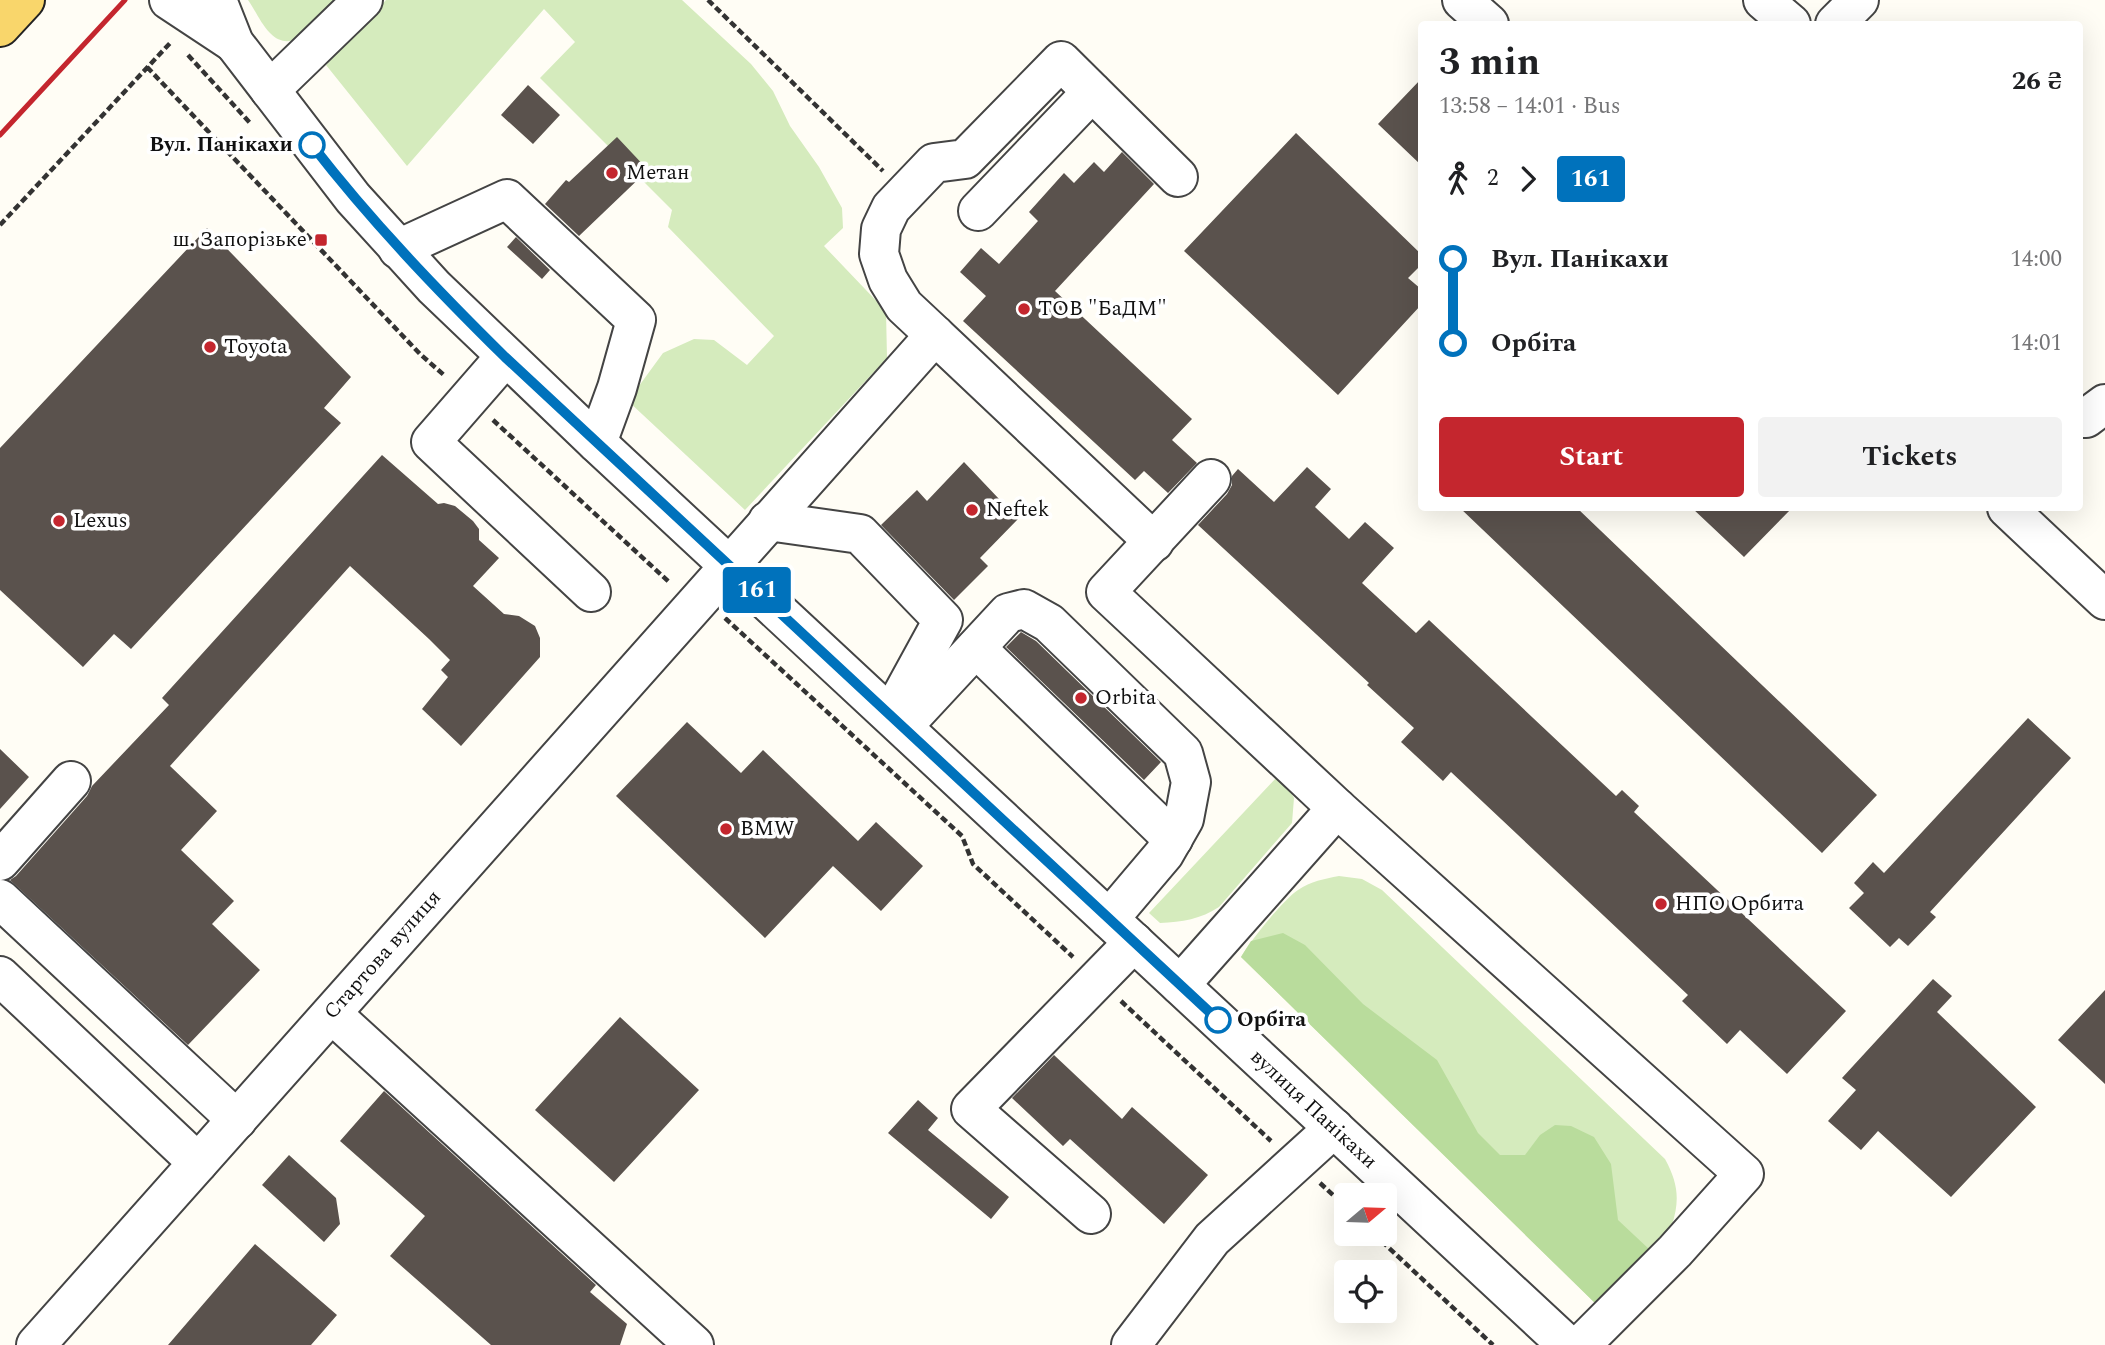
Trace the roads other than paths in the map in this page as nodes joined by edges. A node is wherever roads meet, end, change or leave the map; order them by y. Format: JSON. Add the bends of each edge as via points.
{"nodes":[{"id":1,"x":25,"y":0,"type":"edge"},
{"id":2,"x":363,"y":0,"type":"edge"},
{"id":3,"x":1462,"y":0,"type":"edge"},
{"id":4,"x":1763,"y":0,"type":"edge"},
{"id":5,"x":1859,"y":0,"type":"edge"},
{"id":6,"x":193,"y":6,"type":"edge"},
{"id":7,"x":1486,"y":21,"type":"edge"},
{"id":8,"x":1788,"y":21,"type":"edge"},
{"id":9,"x":1838,"y":21,"type":"edge"},
{"id":10,"x":0,"y":27,"type":"edge"},
{"id":11,"x":270,"y":90,"type":"junction"},
{"id":12,"x":1092,"y":92,"type":"junction"},
{"id":13,"x":1178,"y":177,"type":"dead end"},
{"id":14,"x":978,"y":211,"type":"dead end"},
{"id":15,"x":398,"y":249,"type":"junction"},
{"id":16,"x":935,"y":335,"type":"junction"},
{"id":17,"x":505,"y":357,"type":"junction"},
{"id":18,"x":2105,"y":404,"type":"edge"},
{"id":19,"x":2083,"y":418,"type":"edge"},
{"id":20,"x":597,"y":443,"type":"junction"},
{"id":21,"x":1212,"y":479,"type":"dead end"},
{"id":22,"x":2010,"y":511,"type":"edge"},
{"id":23,"x":768,"y":521,"type":"junction"},
{"id":24,"x":1154,"y":542,"type":"junction"},
{"id":25,"x":728,"y":564,"type":"junction"},
{"id":26,"x":591,"y":592,"type":"dead end"},
{"id":27,"x":2105,"y":600,"type":"edge"},
{"id":28,"x":976,"y":648,"type":"junction"},
{"id":29,"x":897,"y":721,"type":"junction"},
{"id":30,"x":71,"y":781,"type":"dead end"},
{"id":31,"x":1337,"y":808,"type":"junction"},
{"id":32,"x":1173,"y":839,"type":"junction"},
{"id":33,"x":0,"y":861,"type":"edge"},
{"id":34,"x":0,"y":899,"type":"edge"},
{"id":35,"x":1122,"y":930,"type":"junction"},
{"id":36,"x":0,"y":976,"type":"edge"},
{"id":37,"x":1180,"y":985,"type":"junction"},
{"id":38,"x":332,"y":1014,"type":"junction"},
{"id":39,"x":237,"y":1120,"type":"junction"},
{"id":40,"x":1334,"y":1128,"type":"junction"},
{"id":41,"x":198,"y":1163,"type":"junction"},
{"id":42,"x":1091,"y":1214,"type":"dead end"},
{"id":43,"x":36,"y":1345,"type":"edge"},
{"id":44,"x":694,"y":1345,"type":"edge"},
{"id":45,"x":1131,"y":1345,"type":"edge"},
{"id":46,"x":1567,"y":1345,"type":"edge"},
{"id":47,"x":1581,"y":1345,"type":"edge"}],
"edges":[{"from":1,"to":10,"type":"main road"},
{"from":2,"to":11,"type":"street"},
{"from":3,"to":7,"type":"street"},
{"from":4,"to":8,"type":"street"},
{"from":5,"to":9,"type":"street"},
{"from":6,"to":11,"type":"street","name":"вулиця Панікахи","via":[[234,43]]},
{"from":11,"to":15,"type":"street","name":"вулиця Панікахи"},
{"from":12,"to":13,"type":"street"},
{"from":12,"to":14,"type":"street"},
{"from":12,"to":16,"type":"street","via":[[1061,61],[965,159],[934,163],[891,208],[881,229],[879,254],[904,306]]},
{"from":15,"to":17,"type":"street","name":"вулиця Панікахи"},
{"from":15,"to":20,"type":"street","via":[[507,199],[636,320]]},
{"from":16,"to":23,"type":"street","name":"Стартова вулиця"},
{"from":16,"to":24,"type":"street"},
{"from":17,"to":20,"type":"street","name":"вулиця Панікахи"},
{"from":17,"to":26,"type":"street","via":[[431,442]]},
{"from":18,"to":19,"type":"street"},
{"from":20,"to":25,"type":"street","name":"вулиця Панікахи"},
{"from":21,"to":24,"type":"street"},
{"from":22,"to":27,"type":"street"},
{"from":23,"to":25,"type":"street","name":"Стартова вулиця"},
{"from":23,"to":29,"type":"street","via":[[860,534],[943,620]]},
{"from":24,"to":31,"type":"street","via":[[1106,592]]},
{"from":25,"to":29,"type":"street","name":"вулиця Панікахи"},
{"from":25,"to":38,"type":"street","name":"Стартова вулиця"},
{"from":28,"to":29,"type":"street"},
{"from":28,"to":32,"type":"street"},
{"from":28,"to":32,"type":"street","via":[[1008,613],[1024,610],[1049,623],[1164,734],[1183,753],[1191,782],[1184,819]]},
{"from":29,"to":35,"type":"street","name":"вулиця Панікахи"},
{"from":30,"to":33,"type":"street"},
{"from":31,"to":37,"type":"street"},
{"from":31,"to":47,"type":"street","via":[[1744,1174]]},
{"from":32,"to":35,"type":"street"},
{"from":34,"to":39,"type":"street"},
{"from":35,"to":37,"type":"street","name":"вулиця Панікахи"},
{"from":35,"to":42,"type":"street","via":[[1097,979],[971,1110]]},
{"from":36,"to":41,"type":"street"},
{"from":37,"to":40,"type":"street","name":"вулиця Панікахи"},
{"from":38,"to":39,"type":"street","name":"Стартова вулиця"},
{"from":38,"to":44,"type":"street"},
{"from":39,"to":41,"type":"street","name":"Стартова вулиця"},
{"from":40,"to":45,"type":"street","via":[[1212,1239]]},
{"from":40,"to":46,"type":"street","name":"вулиця Панікахи"},
{"from":41,"to":43,"type":"street","name":"Стартова вулиця"}]}
